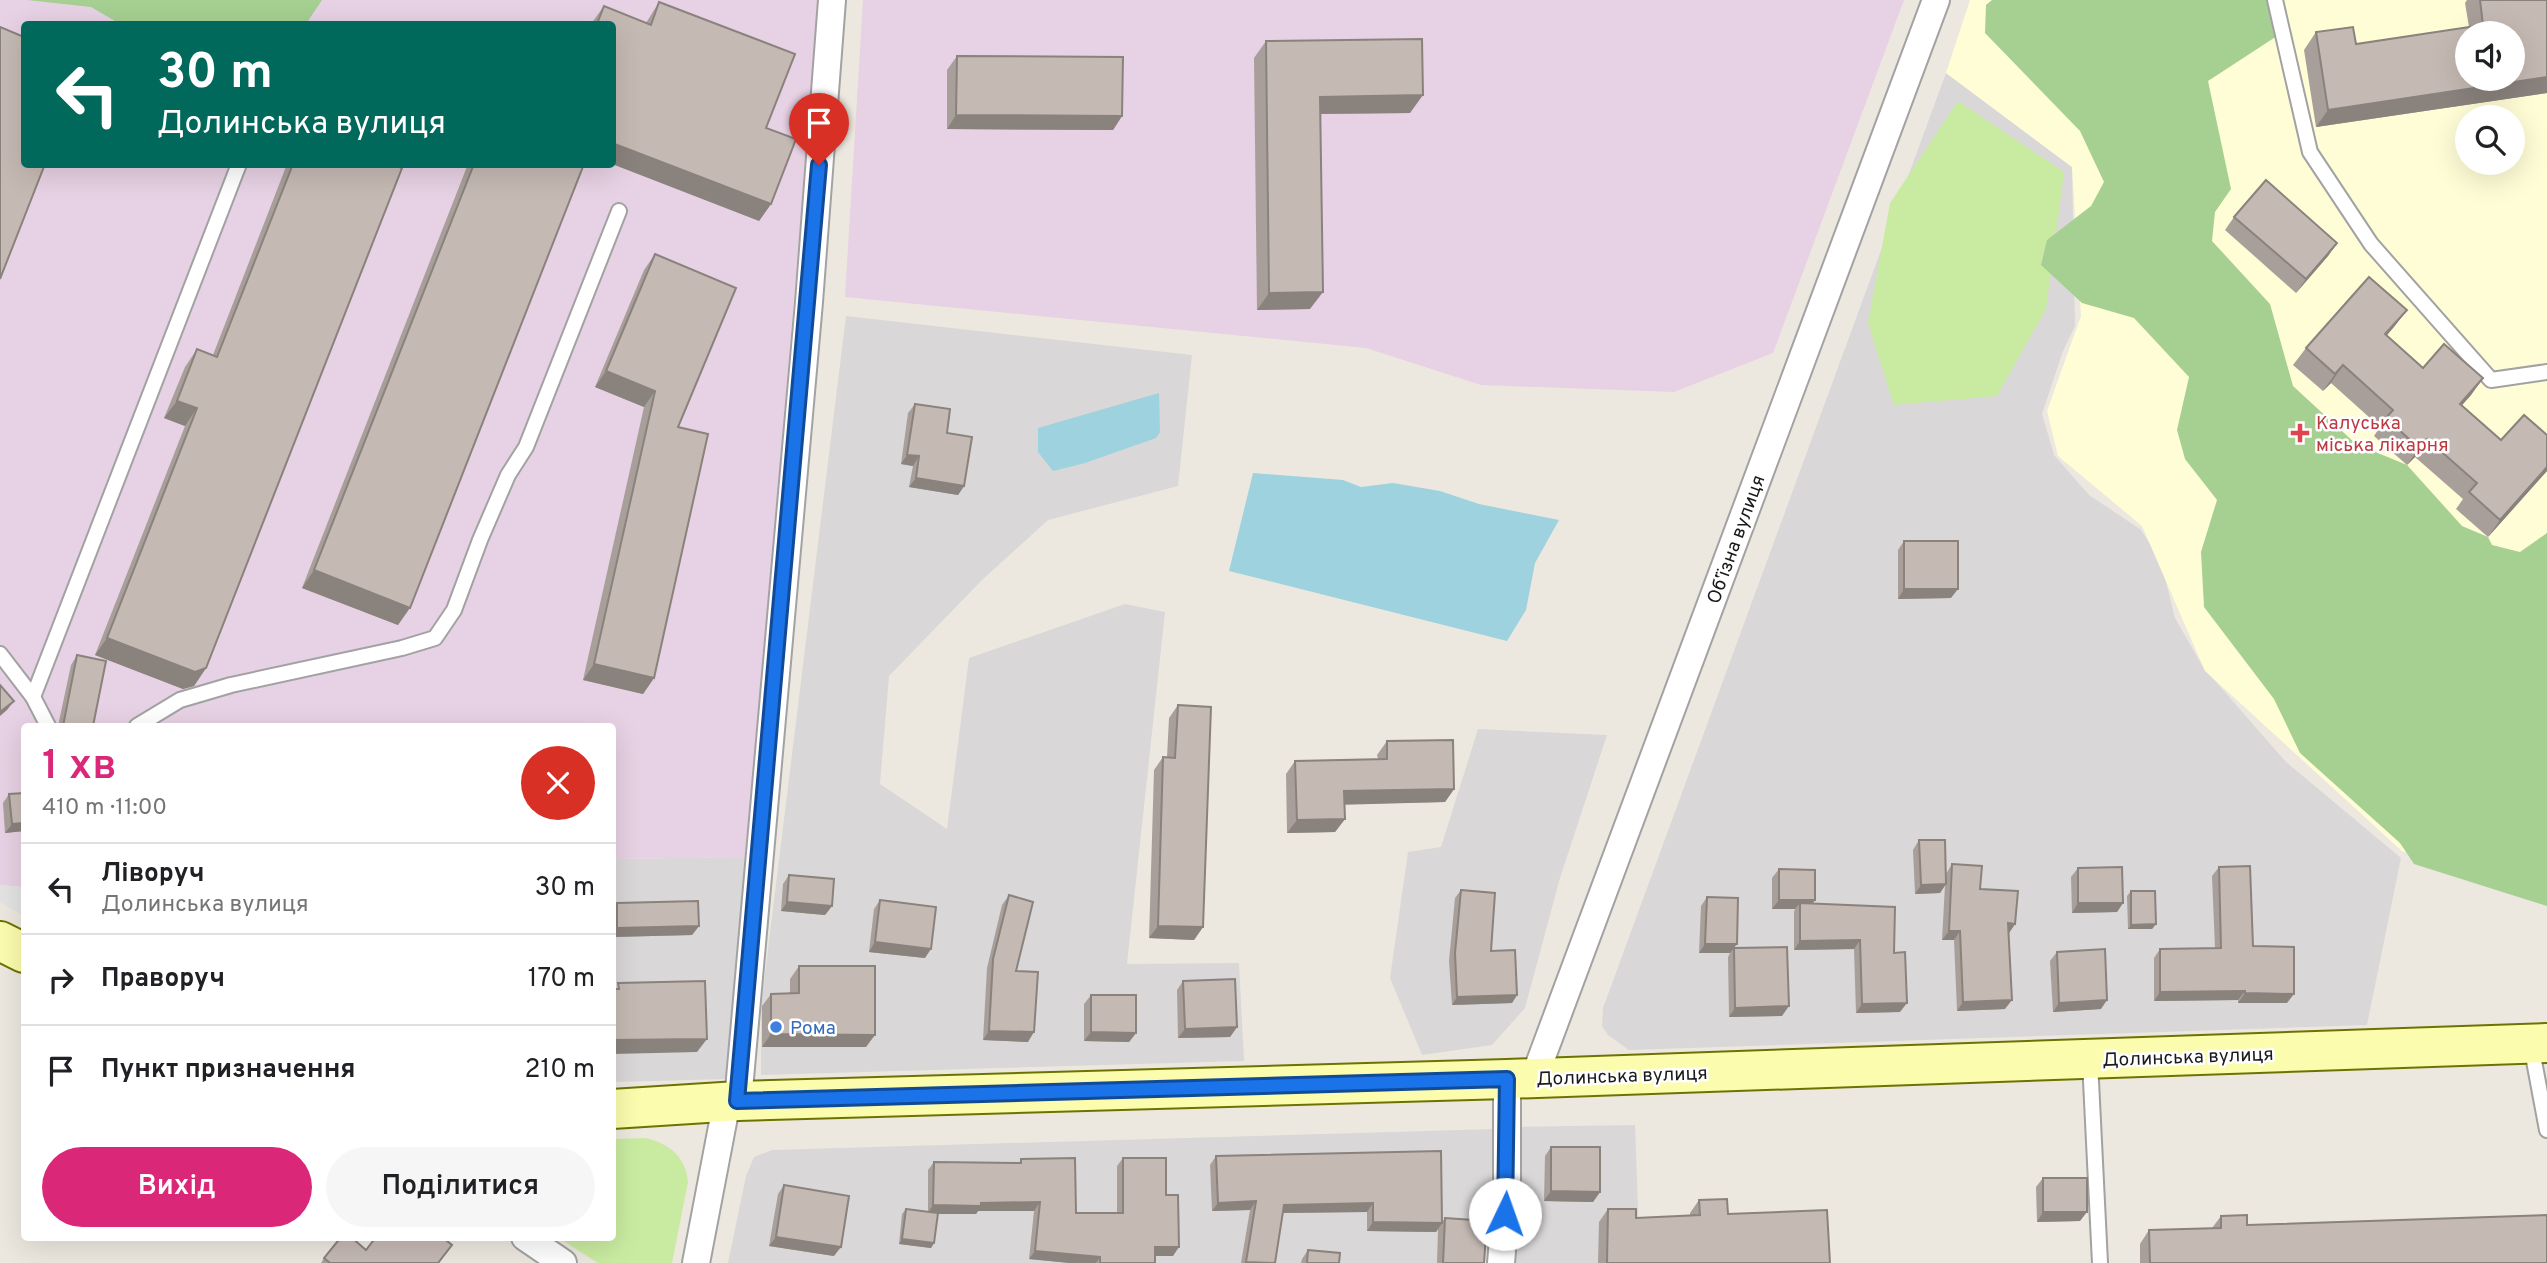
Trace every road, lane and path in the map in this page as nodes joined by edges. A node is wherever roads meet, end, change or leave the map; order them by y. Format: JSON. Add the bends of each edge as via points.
{"nodes":[{"id":1,"x":832,"y":0,"type":"edge"},
{"id":2,"x":1936,"y":0,"type":"edge"},
{"id":3,"x":2275,"y":0,"type":"edge"},
{"id":4,"x":237,"y":168,"type":"edge"},
{"id":5,"x":619,"y":211,"type":"dead end"},
{"id":6,"x":2547,"y":372,"type":"edge"},
{"id":7,"x":0,"y":654,"type":"edge"},
{"id":8,"x":33,"y":697,"type":"junction"},
{"id":9,"x":46,"y":723,"type":"edge"},
{"id":10,"x":142,"y":723,"type":"edge"},
{"id":11,"x":0,"y":941,"type":"edge"},
{"id":12,"x":21,"y":952,"type":"edge"},
{"id":13,"x":2539,"y":1044,"type":"edge"},
{"id":14,"x":2090,"y":1059,"type":"junction"},
{"id":15,"x":1520,"y":1079,"type":"junction"},
{"id":16,"x":732,"y":1101,"type":"junction"},
{"id":17,"x":616,"y":1109,"type":"edge"},
{"id":18,"x":2547,"y":1130,"type":"edge"},
{"id":19,"x":531,"y":1241,"type":"edge"},
{"id":20,"x":563,"y":1263,"type":"edge"},
{"id":21,"x":696,"y":1263,"type":"edge"},
{"id":22,"x":1502,"y":1263,"type":"edge"},
{"id":23,"x":2100,"y":1263,"type":"edge"}],
"edges":[{"from":1,"to":16,"type":"street"},
{"from":2,"to":15,"type":"street","name":"Обʼїзна вулиця"},
{"from":3,"to":6,"type":"lane","via":[[2310,152],[2371,244],[2491,380]]},
{"from":4,"to":8,"type":"lane"},
{"from":5,"to":10,"type":"lane","via":[[526,447],[508,475],[454,610],[435,638],[206,692],[180,700]]},
{"from":7,"to":8,"type":"lane"},
{"from":8,"to":9,"type":"lane"},
{"from":11,"to":12,"type":"main road"},
{"from":13,"to":14,"type":"main road","name":"Долинська вулиця"},
{"from":13,"to":18,"type":"lane"},
{"from":14,"to":15,"type":"main road","name":"Долинська вулиця"},
{"from":14,"to":23,"type":"lane"},
{"from":15,"to":16,"type":"main road","name":"Долинська вулиця"},
{"from":15,"to":22,"type":"street"},
{"from":16,"to":17,"type":"main road","name":"Долинська вулиця"},
{"from":16,"to":21,"type":"street"},
{"from":19,"to":20,"type":"street"}]}
